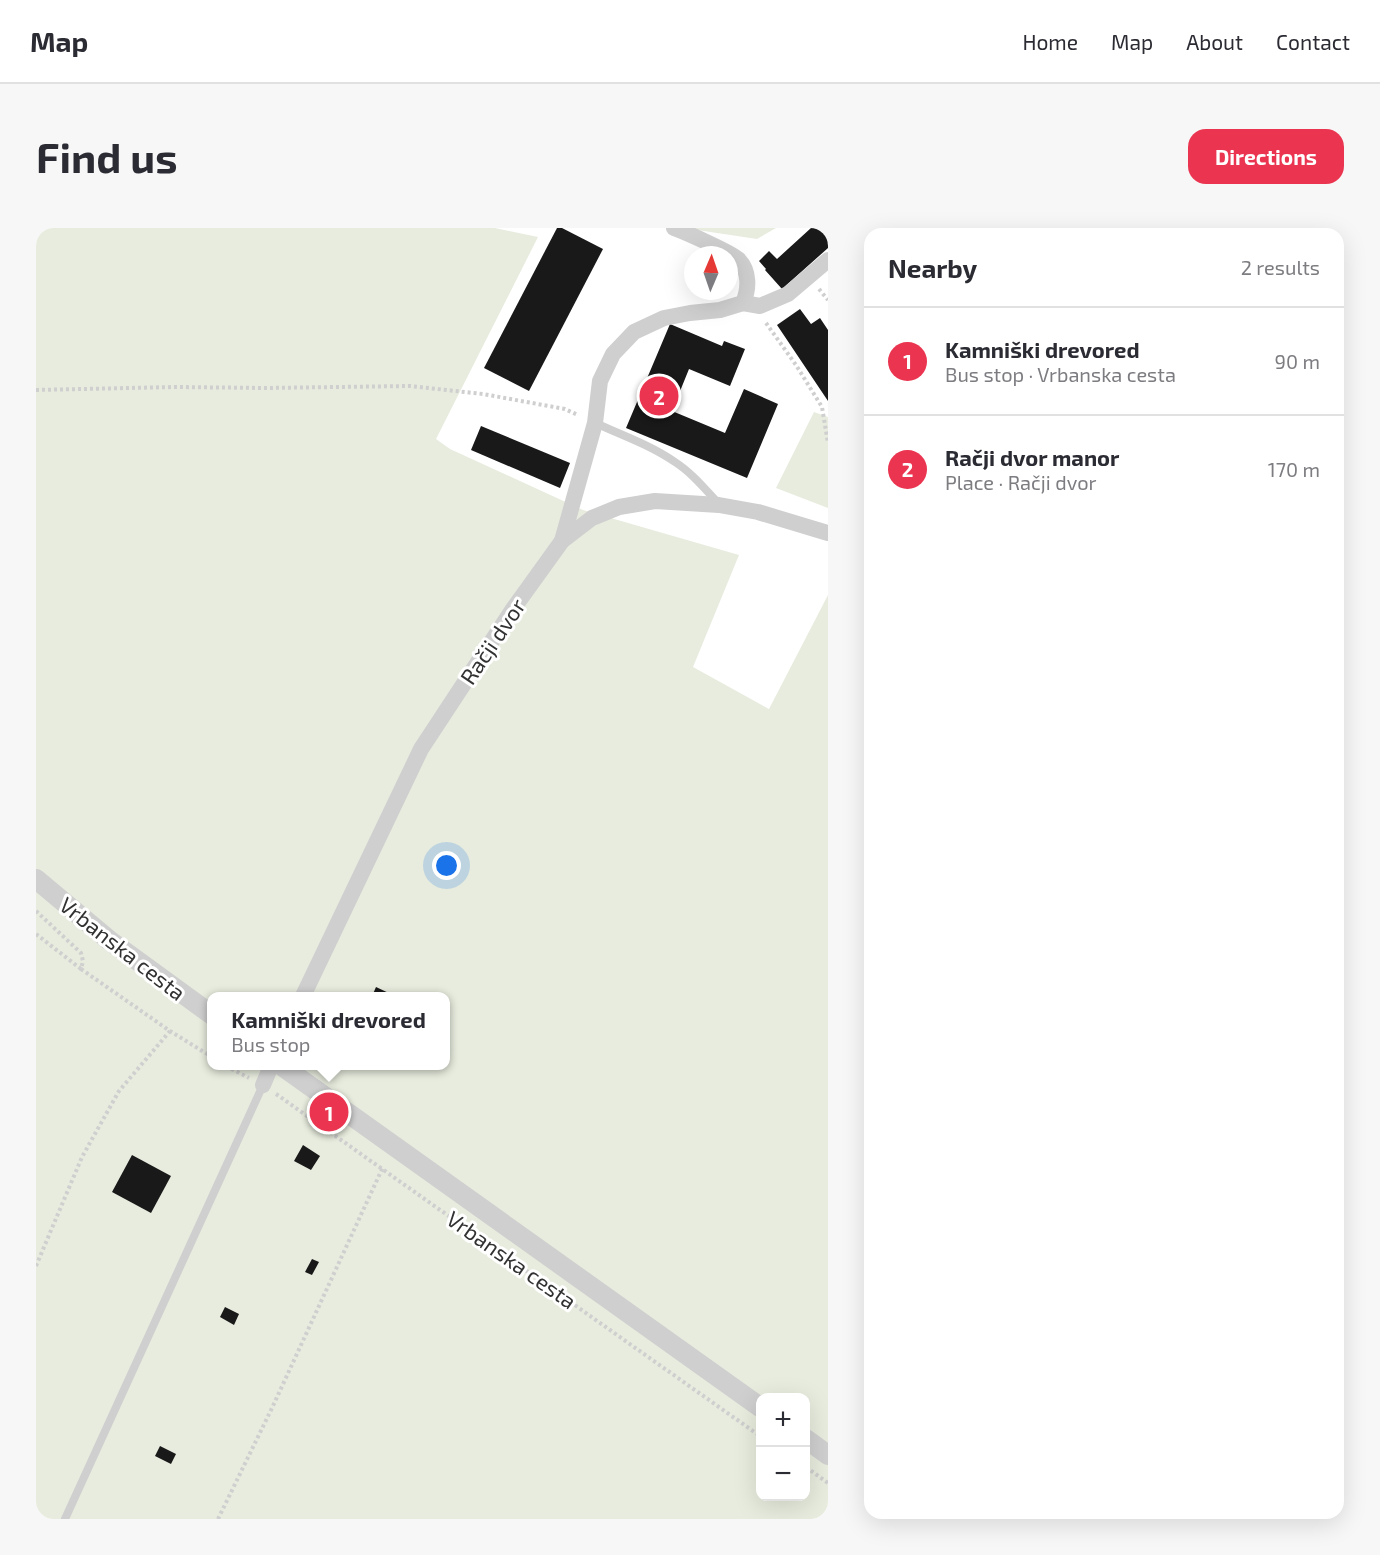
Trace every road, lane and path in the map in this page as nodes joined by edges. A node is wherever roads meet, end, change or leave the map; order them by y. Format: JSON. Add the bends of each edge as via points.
{"nodes":[{"id":1,"x":674,"y":228,"type":"edge"},
{"id":2,"x":828,"y":260,"type":"edge"},
{"id":3,"x":743,"y":303,"type":"junction"},
{"id":4,"x":760,"y":306,"type":"junction"},
{"id":5,"x":36,"y":390,"type":"edge"},
{"id":6,"x":595,"y":423,"type":"junction"},
{"id":7,"x":828,"y":443,"type":"edge"},
{"id":8,"x":719,"y":505,"type":"junction"},
{"id":9,"x":828,"y":533,"type":"edge"},
{"id":10,"x":562,"y":541,"type":"junction"},
{"id":11,"x":36,"y":879,"type":"edge"},
{"id":12,"x":36,"y":911,"type":"edge"},
{"id":13,"x":36,"y":934,"type":"edge"},
{"id":14,"x":81,"y":969,"type":"junction"},
{"id":15,"x":305,"y":992,"type":"edge"},
{"id":16,"x":207,"y":1011,"type":"edge"},
{"id":17,"x":170,"y":1031,"type":"junction"},
{"id":18,"x":207,"y":1054,"type":"edge"},
{"id":19,"x":269,"y":1070,"type":"edge"},
{"id":20,"x":289,"y":1070,"type":"edge"},
{"id":21,"x":263,"y":1085,"type":"junction"},
{"id":22,"x":383,"y":1167,"type":"junction"},
{"id":23,"x":36,"y":1266,"type":"edge"},
{"id":24,"x":756,"y":1404,"type":"edge"},
{"id":25,"x":756,"y":1433,"type":"edge"},
{"id":26,"x":810,"y":1442,"type":"edge"},
{"id":27,"x":828,"y":1455,"type":"edge"},
{"id":28,"x":810,"y":1470,"type":"edge"},
{"id":29,"x":828,"y":1484,"type":"edge"},
{"id":30,"x":65,"y":1519,"type":"edge"},
{"id":31,"x":218,"y":1519,"type":"edge"}],
"edges":[{"from":1,"to":3,"type":"street","via":[[738,259],[748,291]]},
{"from":2,"to":4,"type":"street","via":[[788,294]]},
{"from":3,"to":4,"type":"street"},
{"from":3,"to":6,"type":"street","via":[[664,318],[634,332],[613,354],[600,381]]},
{"from":4,"to":7,"type":"path","via":[[766,324],[822,407]]},
{"from":5,"to":6,"type":"path","via":[[410,386],[566,409]]},
{"from":6,"to":8,"type":"lane","via":[[676,462]]},
{"from":6,"to":10,"type":"street"},
{"from":8,"to":9,"type":"street","name":"Račji dvor"},
{"from":8,"to":10,"type":"street","name":"Račji dvor","via":[[656,501],[619,507],[592,518]]},
{"from":10,"to":15,"type":"street","name":"Račji dvor","via":[[421,749]]},
{"from":11,"to":16,"type":"street","name":"Vrbanska cesta","via":[[108,940]]},
{"from":12,"to":14,"type":"path","via":[[81,953]]},
{"from":13,"to":14,"type":"path"},
{"from":14,"to":17,"type":"path"},
{"from":17,"to":18,"type":"path"},
{"from":17,"to":23,"type":"path","via":[[119,1091],[82,1157]]},
{"from":19,"to":21,"type":"street"},
{"from":20,"to":24,"type":"street","name":"Vrbanska cesta"},
{"from":21,"to":22,"type":"path","name":"Vrbanska cesta"},
{"from":21,"to":30,"type":"lane"},
{"from":22,"to":25,"type":"path","name":"Vrbanska cesta"},
{"from":22,"to":31,"type":"path"},
{"from":26,"to":27,"type":"street"},
{"from":28,"to":29,"type":"path"}]}
